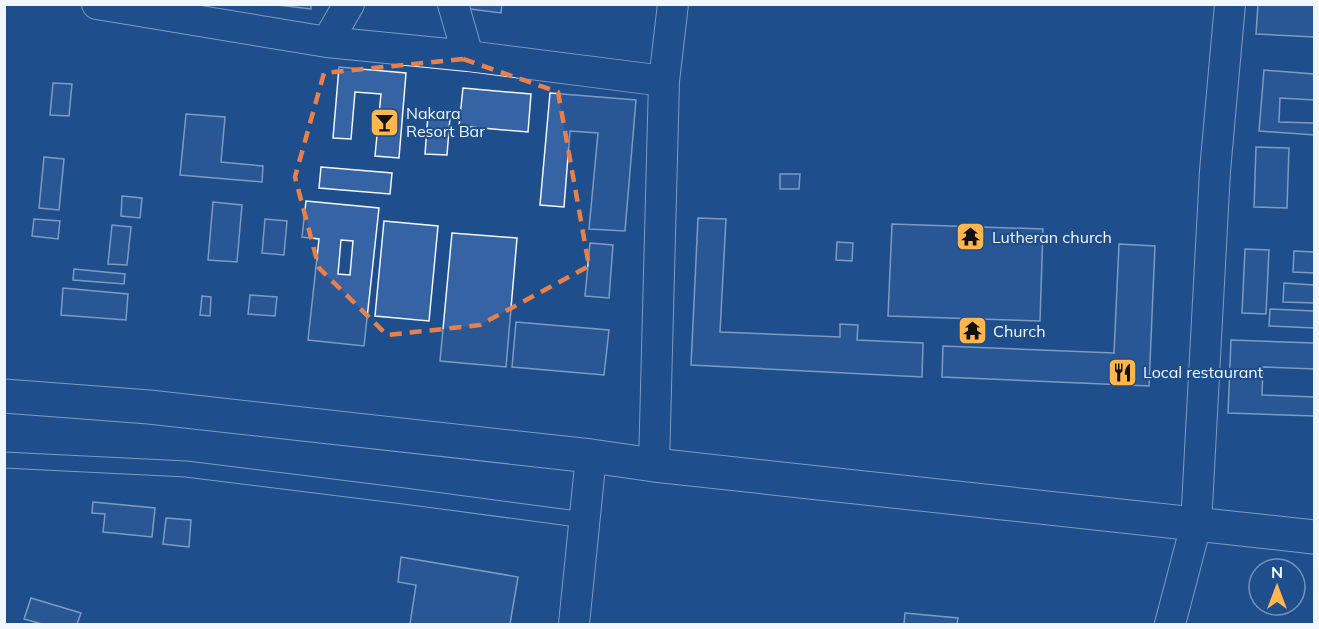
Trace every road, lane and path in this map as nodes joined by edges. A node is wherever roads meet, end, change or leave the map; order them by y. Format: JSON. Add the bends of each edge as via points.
{"nodes":[{"id":1,"x":97,"y":4,"type":"edge"},
{"id":2,"x":350,"y":4,"type":"edge"},
{"id":3,"x":453,"y":4,"type":"edge"},
{"id":4,"x":673,"y":4,"type":"edge"},
{"id":5,"x":1230,"y":4,"type":"edge"},
{"id":6,"x":327,"y":42,"type":"junction"},
{"id":7,"x":468,"y":56,"type":"junction"},
{"id":8,"x":664,"y":81,"type":"junction"},
{"id":9,"x":4,"y":396,"type":"edge"},
{"id":10,"x":591,"y":456,"type":"junction"},
{"id":11,"x":4,"y":460,"type":"edge"},
{"id":12,"x":654,"y":465,"type":"junction"},
{"id":13,"x":585,"y":520,"type":"junction"},
{"id":14,"x":1196,"y":525,"type":"junction"},
{"id":15,"x":1314,"y":537,"type":"edge"},
{"id":16,"x":574,"y":624,"type":"edge"},
{"id":17,"x":1170,"y":624,"type":"edge"}],
"edges":[{"from":1,"to":6,"type":"street"},
{"from":2,"to":6,"type":"street"},
{"from":3,"to":7,"type":"street"},
{"from":4,"to":8,"type":"street"},
{"from":5,"to":14,"type":"street","via":[[1215,171]]},
{"from":6,"to":7,"type":"street"},
{"from":7,"to":8,"type":"street"},
{"from":8,"to":12,"type":"street"},
{"from":9,"to":10,"type":"highway","via":[[148,407]]},
{"from":10,"to":12,"type":"highway"},
{"from":10,"to":13,"type":"street"},
{"from":11,"to":13,"type":"lane","via":[[186,469]]},
{"from":12,"to":14,"type":"highway"},
{"from":13,"to":16,"type":"street"},
{"from":14,"to":15,"type":"highway"},
{"from":14,"to":17,"type":"street"}]}
